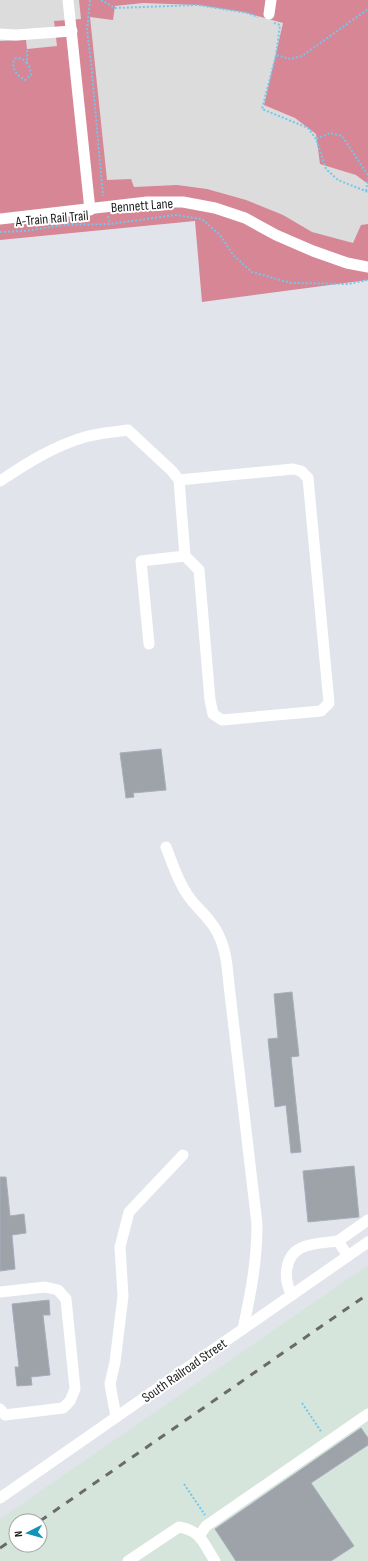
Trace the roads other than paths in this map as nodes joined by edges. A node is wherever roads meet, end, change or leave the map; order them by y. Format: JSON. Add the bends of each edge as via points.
{"nodes":[{"id":1,"x":68,"y":0,"type":"edge"},
{"id":2,"x":271,"y":0,"type":"edge"},
{"id":3,"x":268,"y":18,"type":"road end"},
{"id":4,"x":72,"y":31,"type":"junction"},
{"id":5,"x":0,"y":34,"type":"edge"},
{"id":6,"x":90,"y":210,"type":"junction"},
{"id":7,"x":0,"y":219,"type":"edge"},
{"id":8,"x":368,"y":267,"type":"edge"},
{"id":9,"x":179,"y":480,"type":"junction"},
{"id":10,"x":0,"y":481,"type":"edge"},
{"id":11,"x":185,"y":556,"type":"junction"},
{"id":12,"x":149,"y":644,"type":"dead end"},
{"id":13,"x":166,"y":847,"type":"dead end"},
{"id":14,"x":183,"y":1155,"type":"dead end"},
{"id":15,"x":368,"y":1220,"type":"edge"},
{"id":16,"x":338,"y":1241,"type":"junction"},
{"id":17,"x":368,"y":1242,"type":"edge"},
{"id":18,"x":348,"y":1256,"type":"junction"},
{"id":19,"x":0,"y":1292,"type":"edge"},
{"id":20,"x":292,"y":1295,"type":"junction"},
{"id":21,"x":243,"y":1329,"type":"junction"},
{"id":22,"x":0,"y":1409,"type":"edge"},
{"id":23,"x":368,"y":1414,"type":"edge"},
{"id":24,"x":116,"y":1418,"type":"junction"},
{"id":25,"x":0,"y":1498,"type":"edge"},
{"id":26,"x":199,"y":1536,"type":"junction"},
{"id":27,"x":128,"y":1561,"type":"edge"},
{"id":28,"x":215,"y":1561,"type":"edge"}],
"edges":[{"from":1,"to":4,"type":"street"},
{"from":2,"to":3,"type":"street"},
{"from":4,"to":5,"type":"street"},
{"from":4,"to":6,"type":"street"},
{"from":6,"to":7,"type":"street","name":"Bennett Lane"},
{"from":6,"to":8,"type":"street","name":"Bennett Lane","via":[[147,202],[183,202],[215,208],[245,218],[313,251],[347,263]]},
{"from":9,"to":10,"type":"street","via":[[128,430],[85,437],[58,446]]},
{"from":9,"to":11,"type":"street"},
{"from":9,"to":11,"type":"street","via":[[293,469],[301,471],[308,478],[329,703],[321,711],[222,720],[213,714],[199,570]]},
{"from":11,"to":12,"type":"street","via":[[141,561]]},
{"from":13,"to":21,"type":"street","via":[[187,895],[210,921],[222,940],[227,958],[257,1224],[255,1270]]},
{"from":14,"to":24,"type":"street","via":[[129,1212],[120,1247],[123,1296],[110,1384]]},
{"from":15,"to":16,"type":"street"},
{"from":16,"to":18,"type":"street"},
{"from":16,"to":20,"type":"street","via":[[306,1245],[293,1253],[288,1261],[286,1277]]},
{"from":17,"to":18,"type":"street","name":"South Railroad Street"},
{"from":18,"to":20,"type":"street","name":"South Railroad Street"},
{"from":19,"to":22,"type":"street","via":[[45,1287],[58,1290],[66,1299],[75,1389],[70,1401],[63,1408],[6,1415]]},
{"from":20,"to":21,"type":"street","name":"South Railroad Street"},
{"from":21,"to":24,"type":"street","name":"South Railroad Street"},
{"from":23,"to":26,"type":"street","via":[[210,1523]]},
{"from":24,"to":25,"type":"street","name":"South Railroad Street"},
{"from":26,"to":27,"type":"street","via":[[192,1530],[179,1527]]},
{"from":26,"to":28,"type":"street"}]}
